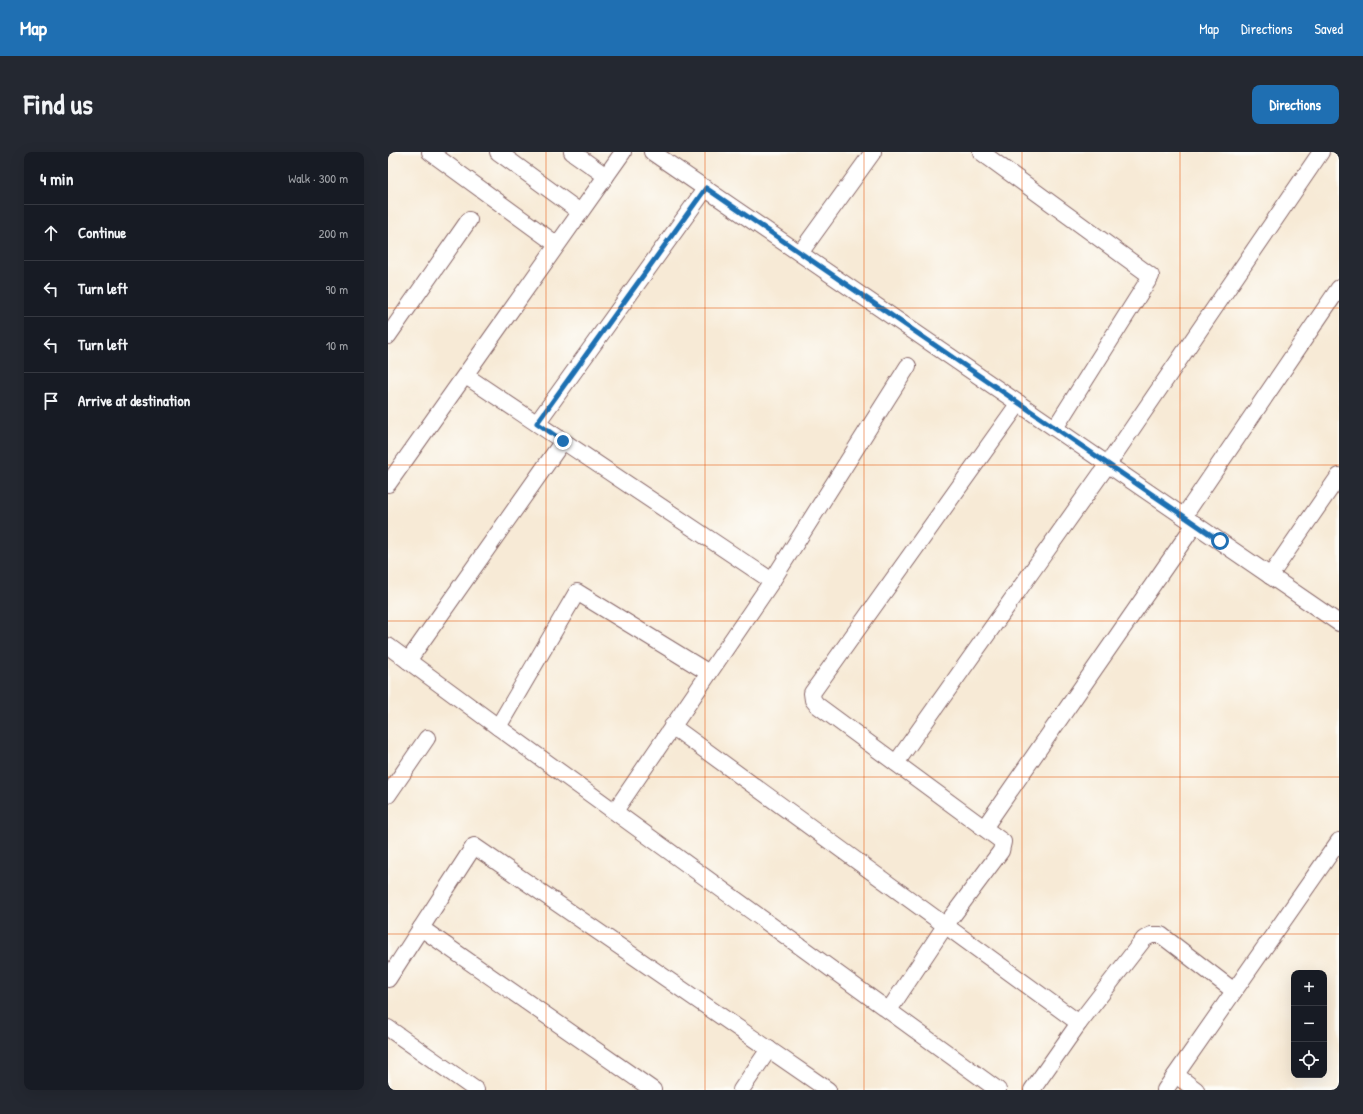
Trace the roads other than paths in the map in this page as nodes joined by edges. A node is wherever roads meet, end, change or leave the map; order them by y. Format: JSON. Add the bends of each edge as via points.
{"nodes":[{"id":1,"x":430,"y":152,"type":"edge"},
{"id":2,"x":498,"y":152,"type":"edge"},
{"id":3,"x":572,"y":152,"type":"edge"},
{"id":4,"x":623,"y":152,"type":"edge"},
{"id":5,"x":652,"y":152,"type":"edge"},
{"id":6,"x":873,"y":152,"type":"edge"},
{"id":7,"x":982,"y":152,"type":"edge"},
{"id":8,"x":1322,"y":152,"type":"edge"},
{"id":9,"x":606,"y":176,"type":"junction"},
{"id":10,"x":706,"y":188,"type":"junction"},
{"id":11,"x":580,"y":212,"type":"junction"},
{"id":12,"x":469,"y":220,"type":"dead end"},
{"id":13,"x":556,"y":244,"type":"junction"},
{"id":14,"x":800,"y":253,"type":"junction"},
{"id":15,"x":1339,"y":288,"type":"edge"},
{"id":16,"x":388,"y":336,"type":"edge"},
{"id":17,"x":908,"y":366,"type":"dead end"},
{"id":18,"x":466,"y":376,"type":"junction"},
{"id":19,"x":1019,"y":403,"type":"junction"},
{"id":20,"x":537,"y":423,"type":"junction"},
{"id":21,"x":1055,"y":428,"type":"junction"},
{"id":22,"x":563,"y":441,"type":"junction"},
{"id":23,"x":1108,"y":464,"type":"junction"},
{"id":24,"x":1339,"y":476,"type":"edge"},
{"id":25,"x":388,"y":484,"type":"edge"},
{"id":26,"x":1190,"y":520,"type":"junction"},
{"id":27,"x":1270,"y":576,"type":"junction"},
{"id":28,"x":772,"y":581,"type":"junction"},
{"id":29,"x":1339,"y":623,"type":"edge"},
{"id":30,"x":388,"y":646,"type":"edge"},
{"id":31,"x":408,"y":661,"type":"junction"},
{"id":32,"x":709,"y":673,"type":"junction"},
{"id":33,"x":672,"y":726,"type":"junction"},
{"id":34,"x":498,"y":727,"type":"junction"},
{"id":35,"x":427,"y":738,"type":"dead end"},
{"id":36,"x":896,"y":763,"type":"junction"},
{"id":37,"x":388,"y":795,"type":"edge"},
{"id":38,"x":615,"y":811,"type":"junction"},
{"id":39,"x":984,"y":828,"type":"junction"},
{"id":40,"x":1339,"y":841,"type":"edge"},
{"id":41,"x":945,"y":926,"type":"junction"},
{"id":42,"x":421,"y":928,"type":"junction"},
{"id":43,"x":390,"y":973,"type":"edge"},
{"id":44,"x":1234,"y":991,"type":"junction"},
{"id":45,"x":889,"y":1010,"type":"junction"},
{"id":46,"x":1079,"y":1023,"type":"junction"},
{"id":47,"x":388,"y":1028,"type":"edge"},
{"id":48,"x":769,"y":1049,"type":"junction"},
{"id":49,"x":1176,"y":1075,"type":"junction"},
{"id":50,"x":476,"y":1090,"type":"edge"},
{"id":51,"x":653,"y":1090,"type":"edge"},
{"id":52,"x":741,"y":1090,"type":"edge"},
{"id":53,"x":828,"y":1090,"type":"edge"},
{"id":54,"x":998,"y":1090,"type":"edge"},
{"id":55,"x":1032,"y":1090,"type":"edge"},
{"id":56,"x":1165,"y":1090,"type":"edge"},
{"id":57,"x":1196,"y":1090,"type":"edge"}],
"edges":[{"from":1,"to":13,"type":"street"},
{"from":2,"to":11,"type":"street"},
{"from":3,"to":9,"type":"street"},
{"from":4,"to":9,"type":"street"},
{"from":5,"to":10,"type":"street"},
{"from":6,"to":14,"type":"street"},
{"from":7,"to":21,"type":"street","via":[[1151,276]]},
{"from":8,"to":23,"type":"street"},
{"from":9,"to":11,"type":"street"},
{"from":10,"to":14,"type":"street"},
{"from":10,"to":20,"type":"street"},
{"from":11,"to":13,"type":"street"},
{"from":12,"to":16,"type":"street"},
{"from":13,"to":18,"type":"street"},
{"from":14,"to":19,"type":"street"},
{"from":15,"to":26,"type":"street"},
{"from":17,"to":28,"type":"street"},
{"from":18,"to":20,"type":"street"},
{"from":18,"to":25,"type":"street"},
{"from":19,"to":21,"type":"street"},
{"from":19,"to":36,"type":"street","via":[[812,693],[817,705]]},
{"from":20,"to":22,"type":"street"},
{"from":21,"to":23,"type":"street"},
{"from":22,"to":28,"type":"street"},
{"from":22,"to":31,"type":"street"},
{"from":23,"to":26,"type":"street"},
{"from":23,"to":36,"type":"street"},
{"from":24,"to":27,"type":"street"},
{"from":26,"to":27,"type":"street"},
{"from":26,"to":39,"type":"street"},
{"from":27,"to":29,"type":"street"},
{"from":28,"to":32,"type":"street"},
{"from":30,"to":31,"type":"street"},
{"from":31,"to":34,"type":"street"},
{"from":32,"to":33,"type":"street"},
{"from":32,"to":34,"type":"street","via":[[577,592]]},
{"from":33,"to":38,"type":"street"},
{"from":33,"to":41,"type":"street"},
{"from":34,"to":38,"type":"street"},
{"from":35,"to":37,"type":"street"},
{"from":36,"to":39,"type":"street"},
{"from":38,"to":45,"type":"street"},
{"from":39,"to":41,"type":"street","via":[[1003,842],[1001,851]]},
{"from":40,"to":44,"type":"street"},
{"from":41,"to":45,"type":"street"},
{"from":41,"to":46,"type":"street"},
{"from":42,"to":43,"type":"street"},
{"from":42,"to":48,"type":"street","via":[[474,846]]},
{"from":42,"to":51,"type":"street"},
{"from":44,"to":46,"type":"street","via":[[1161,935],[1151,935],[1144,939]]},
{"from":44,"to":49,"type":"street"},
{"from":45,"to":54,"type":"street"},
{"from":46,"to":55,"type":"street"},
{"from":47,"to":50,"type":"street"},
{"from":48,"to":52,"type":"street"},
{"from":48,"to":53,"type":"street"},
{"from":49,"to":56,"type":"street"},
{"from":49,"to":57,"type":"street"}]}
